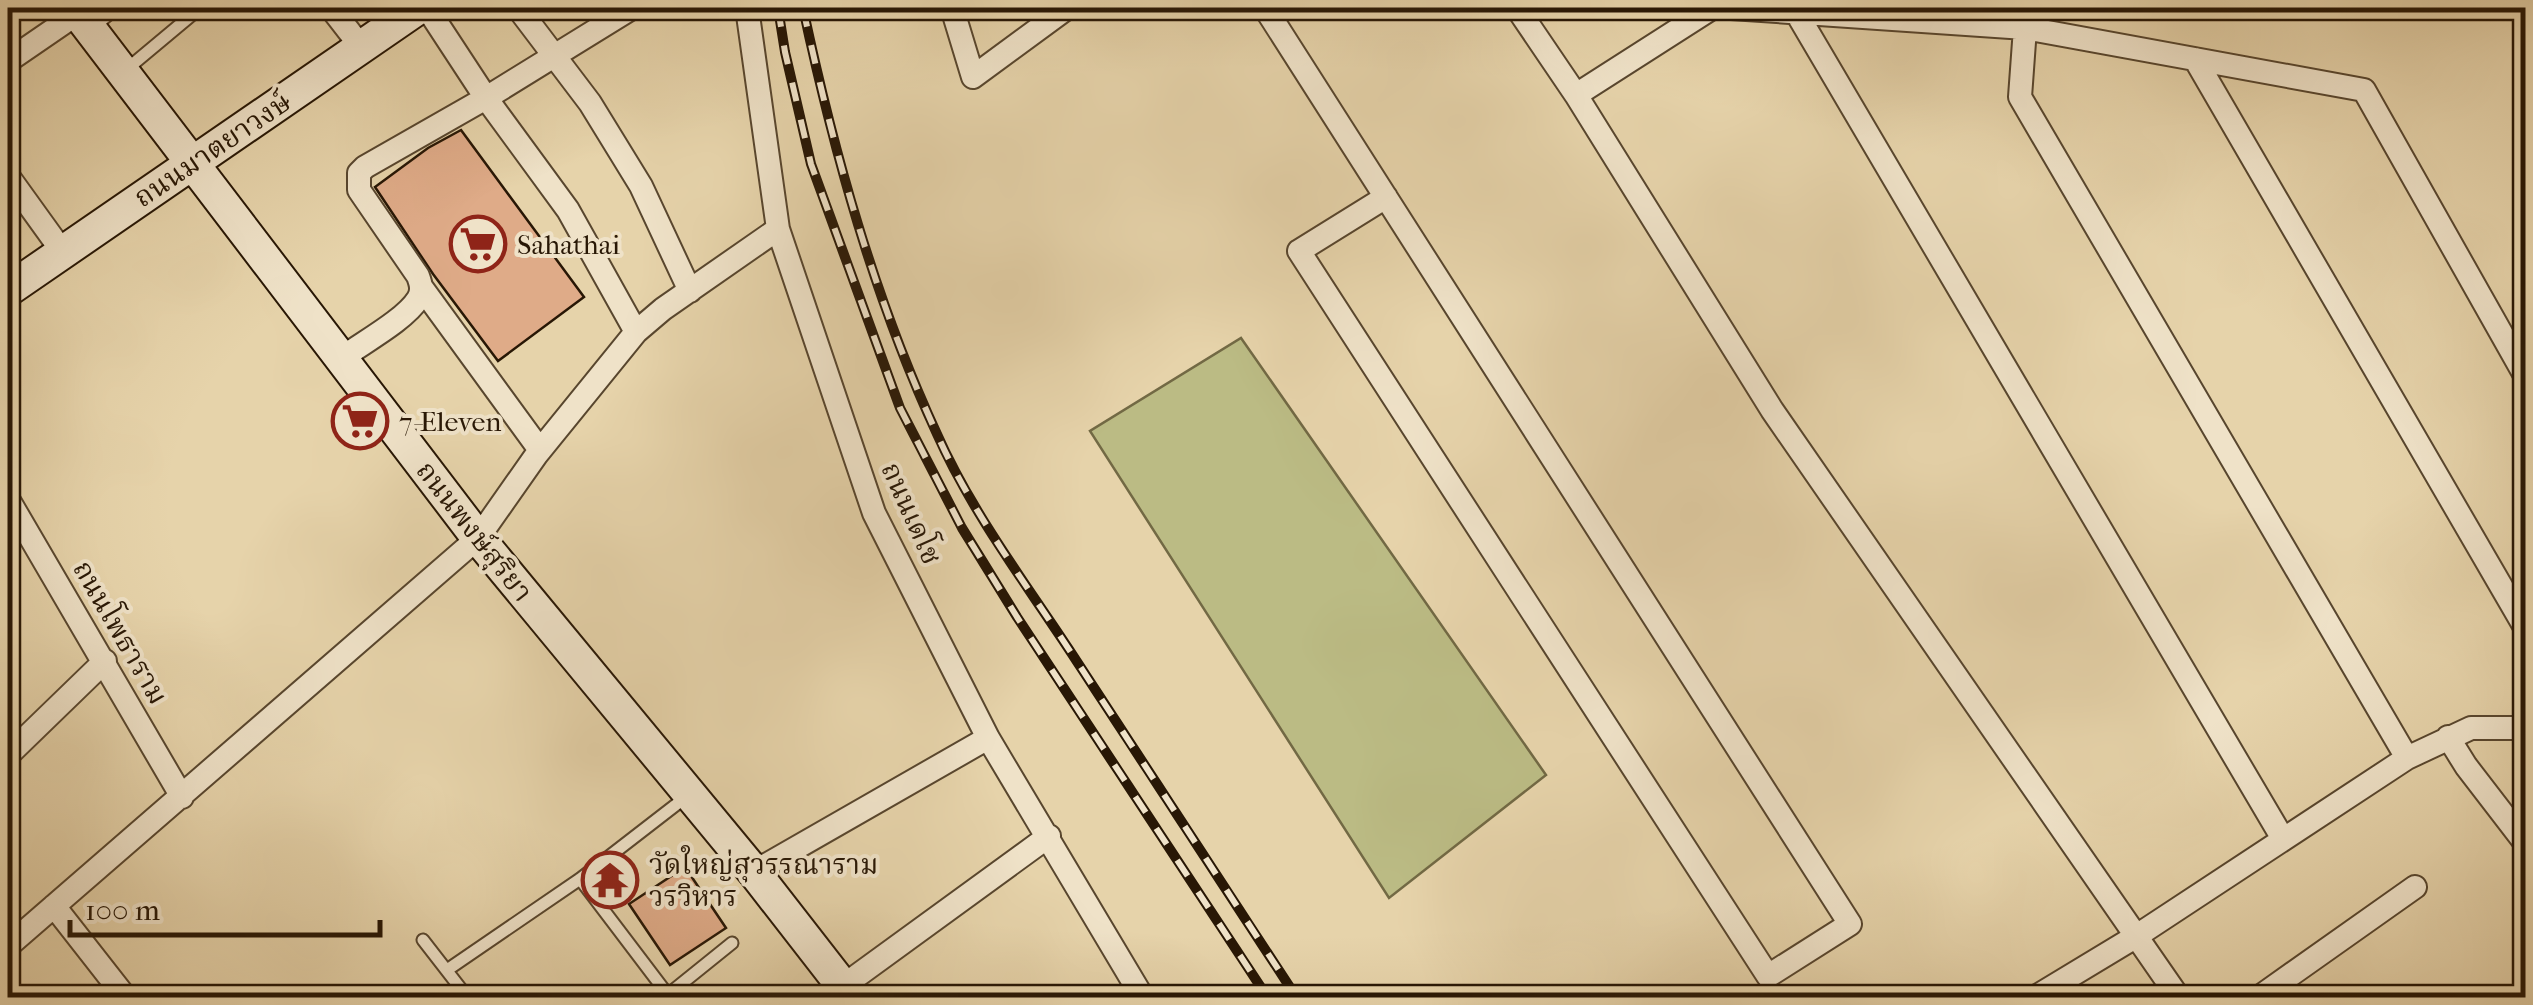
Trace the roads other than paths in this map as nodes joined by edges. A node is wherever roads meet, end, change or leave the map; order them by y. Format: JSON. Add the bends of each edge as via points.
{"nodes":[{"id":1,"x":200,"y":8,"type":"edge"},
{"id":2,"x":331,"y":8,"type":"edge"},
{"id":3,"x":418,"y":8,"type":"edge"},
{"id":4,"x":427,"y":8,"type":"edge"},
{"id":5,"x":518,"y":8,"type":"edge"},
{"id":6,"x":632,"y":8,"type":"edge"},
{"id":7,"x":746,"y":8,"type":"edge"},
{"id":8,"x":952,"y":8,"type":"edge"},
{"id":9,"x":1066,"y":8,"type":"edge"},
{"id":10,"x":1265,"y":8,"type":"edge"},
{"id":11,"x":1517,"y":8,"type":"edge"},
{"id":12,"x":1712,"y":8,"type":"edge"},
{"id":13,"x":1731,"y":8,"type":"edge"},
{"id":14,"x":1796,"y":12,"type":"junction"},
{"id":15,"x":87,"y":13,"type":"edge"},
{"id":16,"x":2026,"y":28,"type":"junction"},
{"id":17,"x":362,"y":48,"type":"junction"},
{"id":18,"x":554,"y":56,"type":"junction"},
{"id":19,"x":2195,"y":59,"type":"junction"},
{"id":20,"x":8,"y":62,"type":"edge"},
{"id":21,"x":124,"y":72,"type":"junction"},
{"id":22,"x":1576,"y":95,"type":"junction"},
{"id":23,"x":486,"y":98,"type":"junction"},
{"id":24,"x":192,"y":161,"type":"junction"},
{"id":25,"x":8,"y":176,"type":"edge"},
{"id":26,"x":1386,"y":197,"type":"junction"},
{"id":27,"x":778,"y":229,"type":"junction"},
{"id":28,"x":62,"y":252,"type":"junction"},
{"id":29,"x":422,"y":288,"type":"junction"},
{"id":30,"x":8,"y":290,"type":"edge"},
{"id":31,"x":690,"y":291,"type":"junction"},
{"id":32,"x":636,"y":332,"type":"junction"},
{"id":33,"x":342,"y":358,"type":"junction"},
{"id":34,"x":2526,"y":376,"type":"edge"},
{"id":35,"x":540,"y":450,"type":"junction"},
{"id":36,"x":8,"y":499,"type":"edge"},
{"id":37,"x":478,"y":538,"type":"junction"},
{"id":38,"x":2526,"y":629,"type":"edge"},
{"id":39,"x":104,"y":661,"type":"junction"},
{"id":40,"x":2526,"y":728,"type":"edge"},
{"id":41,"x":2448,"y":737,"type":"junction"},
{"id":42,"x":988,"y":738,"type":"junction"},
{"id":43,"x":8,"y":755,"type":"edge"},
{"id":44,"x":2408,"y":758,"type":"junction"},
{"id":45,"x":689,"y":795,"type":"junction"},
{"id":46,"x":182,"y":798,"type":"junction"},
{"id":47,"x":1049,"y":836,"type":"junction"},
{"id":48,"x":2283,"y":840,"type":"junction"},
{"id":49,"x":2526,"y":844,"type":"edge"},
{"id":50,"x":754,"y":872,"type":"junction"},
{"id":51,"x":580,"y":879,"type":"junction"},
{"id":52,"x":2415,"y":887,"type":"dead end"},
{"id":53,"x":54,"y":906,"type":"junction"},
{"id":54,"x":2135,"y":936,"type":"junction"},
{"id":55,"x":423,"y":940,"type":"dead end"},
{"id":56,"x":732,"y":943,"type":"dead end"},
{"id":57,"x":8,"y":946,"type":"edge"},
{"id":58,"x":447,"y":970,"type":"junction"},
{"id":59,"x":848,"y":992,"type":"edge"},
{"id":60,"x":2042,"y":995,"type":"edge"},
{"id":61,"x":666,"y":996,"type":"edge"},
{"id":62,"x":126,"y":998,"type":"edge"},
{"id":63,"x":468,"y":998,"type":"edge"},
{"id":64,"x":1143,"y":998,"type":"edge"},
{"id":65,"x":2179,"y":998,"type":"edge"},
{"id":66,"x":2258,"y":998,"type":"edge"}],
"edges":[{"from":1,"to":21,"type":"lane"},
{"from":2,"to":17,"type":"street"},
{"from":3,"to":17,"type":"main road","name":"ถนนมาตยาวงษ์"},
{"from":4,"to":23,"type":"street"},
{"from":5,"to":18,"type":"street"},
{"from":6,"to":18,"type":"street"},
{"from":7,"to":27,"type":"street","name":"ถนนเดโช"},
{"from":8,"to":9,"type":"street","via":[[973,76]]},
{"from":10,"to":26,"type":"street"},
{"from":11,"to":22,"type":"street"},
{"from":12,"to":22,"type":"street"},
{"from":13,"to":14,"type":"street"},
{"from":14,"to":16,"type":"street"},
{"from":14,"to":48,"type":"street"},
{"from":15,"to":20,"type":"street"},
{"from":15,"to":21,"type":"main road","name":"ถนนพงษ์สุริยา"},
{"from":16,"to":19,"type":"street"},
{"from":16,"to":44,"type":"street","via":[[2020,97]]},
{"from":17,"to":24,"type":"main road","name":"ถนนมาตยาวงษ์"},
{"from":18,"to":23,"type":"street"},
{"from":18,"to":31,"type":"street","via":[[641,186]]},
{"from":19,"to":34,"type":"street","via":[[2364,90]]},
{"from":19,"to":38,"type":"street"},
{"from":21,"to":24,"type":"main road","name":"ถนนพงษ์สุริยา"},
{"from":22,"to":54,"type":"street","via":[[1772,410]]},
{"from":23,"to":29,"type":"street","via":[[365,167],[357,180]]},
{"from":23,"to":32,"type":"street","via":[[568,210]]},
{"from":24,"to":28,"type":"main road","name":"ถนนมาตยาวงษ์"},
{"from":24,"to":33,"type":"main road","name":"ถนนพงษ์สุริยา"},
{"from":25,"to":28,"type":"street"},
{"from":26,"to":26,"type":"street","via":[[1299,251],[1768,976],[1850,924]]},
{"from":27,"to":31,"type":"street"},
{"from":27,"to":42,"type":"street","name":"ถนนเดโช","via":[[874,513]]},
{"from":28,"to":30,"type":"main road","name":"ถนนมาตยาวงษ์"},
{"from":29,"to":33,"type":"street","via":[[408,310]]},
{"from":29,"to":35,"type":"street"},
{"from":31,"to":32,"type":"street"},
{"from":32,"to":35,"type":"street"},
{"from":33,"to":37,"type":"main road","name":"ถนนพงษ์สุริยา"},
{"from":35,"to":37,"type":"street"},
{"from":36,"to":39,"type":"street","name":"ถนนโพธาราม"},
{"from":37,"to":45,"type":"main road","name":"ถนนพงษ์สุริยา"},
{"from":37,"to":46,"type":"street"},
{"from":39,"to":43,"type":"street"},
{"from":39,"to":46,"type":"street","name":"ถนนโพธาราม"},
{"from":40,"to":41,"type":"street","via":[[2471,728]]},
{"from":41,"to":44,"type":"street"},
{"from":41,"to":49,"type":"street"},
{"from":42,"to":47,"type":"street","name":"ถนนเดโช"},
{"from":42,"to":50,"type":"street"},
{"from":44,"to":48,"type":"street"},
{"from":45,"to":50,"type":"main road","name":"ถนนพงษ์สุริยา"},
{"from":45,"to":51,"type":"lane"},
{"from":46,"to":53,"type":"street"},
{"from":47,"to":59,"type":"street"},
{"from":47,"to":64,"type":"street","name":"ถนนเดโช"},
{"from":48,"to":54,"type":"street"},
{"from":50,"to":59,"type":"main road","name":"ถนนพงษ์สุริยา"},
{"from":51,"to":58,"type":"lane"},
{"from":51,"to":61,"type":"lane"},
{"from":52,"to":66,"type":"street"},
{"from":53,"to":57,"type":"street"},
{"from":53,"to":62,"type":"street"},
{"from":54,"to":60,"type":"street"},
{"from":54,"to":65,"type":"street"},
{"from":55,"to":58,"type":"lane"},
{"from":56,"to":61,"type":"lane"},
{"from":58,"to":63,"type":"lane"}]}
